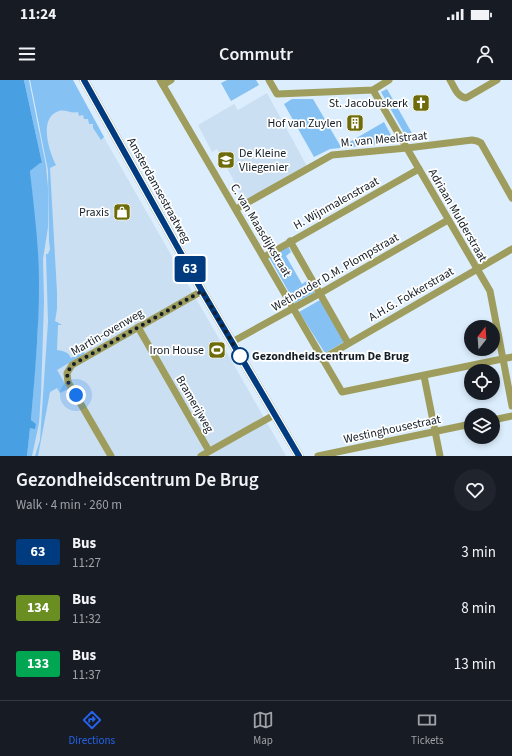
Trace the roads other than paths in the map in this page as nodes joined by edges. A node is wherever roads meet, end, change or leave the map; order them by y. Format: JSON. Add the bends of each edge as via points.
{"nodes":[{"id":1,"x":84,"y":80,"type":"edge"},
{"id":2,"x":171,"y":80,"type":"edge"},
{"id":3,"x":268,"y":80,"type":"edge"},
{"id":4,"x":389,"y":80,"type":"edge"},
{"id":5,"x":450,"y":80,"type":"edge"},
{"id":6,"x":497,"y":80,"type":"edge"},
{"id":7,"x":162,"y":82,"type":"edge"},
{"id":8,"x":373,"y":90,"type":"junction"},
{"id":9,"x":407,"y":148,"type":"junction"},
{"id":10,"x":419,"y":169,"type":"junction"},
{"id":11,"x":512,"y":198,"type":"edge"},
{"id":12,"x":236,"y":209,"type":"junction"},
{"id":13,"x":448,"y":220,"type":"junction"},
{"id":14,"x":290,"y":241,"type":"junction"},
{"id":15,"x":512,"y":249,"type":"edge"},
{"id":16,"x":264,"y":257,"type":"junction"},
{"id":17,"x":477,"y":269,"type":"junction"},
{"id":18,"x":202,"y":291,"type":"junction"},
{"id":19,"x":319,"y":294,"type":"junction"},
{"id":20,"x":294,"y":308,"type":"junction"},
{"id":21,"x":138,"y":327,"type":"junction"},
{"id":22,"x":232,"y":342,"type":"junction"},
{"id":23,"x":348,"y":344,"type":"junction"},
{"id":24,"x":512,"y":357,"type":"edge"},
{"id":25,"x":322,"y":359,"type":"junction"},
{"id":26,"x":503,"y":359,"type":"junction"},
{"id":27,"x":424,"y":376,"type":"junction"},
{"id":28,"x":512,"y":406,"type":"edge"},
{"id":29,"x":274,"y":415,"type":"junction"},
{"id":30,"x":512,"y":416,"type":"edge"},
{"id":31,"x":500,"y":419,"type":"edge"},
{"id":32,"x":464,"y":425,"type":"edge"},
{"id":33,"x":435,"y":431,"type":"junction"},
{"id":34,"x":210,"y":451,"type":"junction"},
{"id":35,"x":111,"y":456,"type":"edge"},
{"id":36,"x":201,"y":456,"type":"edge"},
{"id":37,"x":299,"y":456,"type":"edge"},
{"id":38,"x":318,"y":456,"type":"edge"},
{"id":39,"x":440,"y":456,"type":"edge"}],
"edges":[{"from":1,"to":18,"type":"main road","name":"Amsterdamsestraatweg"},
{"from":2,"to":7,"type":"street"},
{"from":3,"to":8,"type":"street","via":[[277,94]]},
{"from":4,"to":8,"type":"street"},
{"from":5,"to":6,"type":"street","via":[[462,98]]},
{"from":7,"to":12,"type":"street","name":"C. van Maasdijkstraat"},
{"from":8,"to":9,"type":"street","name":"Adriaan Mulderstraat"},
{"from":9,"to":10,"type":"street","name":"Adriaan Mulderstraat"},
{"from":9,"to":11,"type":"street","name":"M. van Meelstraat","via":[[477,141],[481,143]]},
{"from":9,"to":12,"type":"street","name":"M. van Meelstraat","via":[[332,155]]},
{"from":10,"to":13,"type":"street","name":"Adriaan Mulderstraat"},
{"from":10,"to":14,"type":"street","name":"H. Wijnmalenstraat"},
{"from":12,"to":16,"type":"street","name":"C. van Maasdijkstraat"},
{"from":13,"to":17,"type":"street","name":"Adriaan Mulderstraat"},
{"from":13,"to":19,"type":"street","name":"Wethouder D.M. Plompstraat"},
{"from":14,"to":16,"type":"street","name":"H. Wijnmalenstraat"},
{"from":14,"to":19,"type":"street","name":"C. van Maasdijkstraat"},
{"from":15,"to":17,"type":"street","name":"A.H.G. Fokkerstraat"},
{"from":16,"to":20,"type":"street","name":"C. van Maasdijkstraat"},
{"from":17,"to":23,"type":"street","name":"A.H.G. Fokkerstraat"},
{"from":17,"to":26,"type":"street","name":"Adriaan Mulderstraat","via":[[490,291]]},
{"from":18,"to":21,"type":"street","name":"Martin-ovenweg"},
{"from":18,"to":22,"type":"main road","name":"Amsterdamsestraatweg"},
{"from":19,"to":20,"type":"street","name":"Wethouder D.M. Plompstraat"},
{"from":19,"to":23,"type":"street","name":"C. van Maasdijkstraat"},
{"from":20,"to":22,"type":"street","name":"Wethouder D.M. Plompstraat"},
{"from":20,"to":25,"type":"street","name":"C. van Maasdijkstraat"},
{"from":21,"to":34,"type":"street","name":"Bramerijweg"},
{"from":21,"to":35,"type":"street","name":"Martin-ovenweg","via":[[72,365],[67,373],[68,382]]},
{"from":22,"to":29,"type":"main road","name":"Amsterdamsestraatweg"},
{"from":23,"to":25,"type":"street","name":"A.H.G. Fokkerstraat"},
{"from":24,"to":26,"type":"street"},
{"from":25,"to":27,"type":"street","name":"C. van Maasdijkstraat","via":[[342,392]]},
{"from":26,"to":27,"type":"street"},
{"from":26,"to":28,"type":"street","name":"Adriaan Mulderstraat"},
{"from":27,"to":33,"type":"street"},
{"from":29,"to":34,"type":"street"},
{"from":29,"to":37,"type":"main road","name":"Amsterdamsestraatweg"},
{"from":30,"to":31,"type":"street"},
{"from":32,"to":33,"type":"street","name":"Westinghousestraat"},
{"from":33,"to":38,"type":"street","name":"Westinghousestraat"},
{"from":33,"to":39,"type":"street"},
{"from":34,"to":36,"type":"street"}]}
